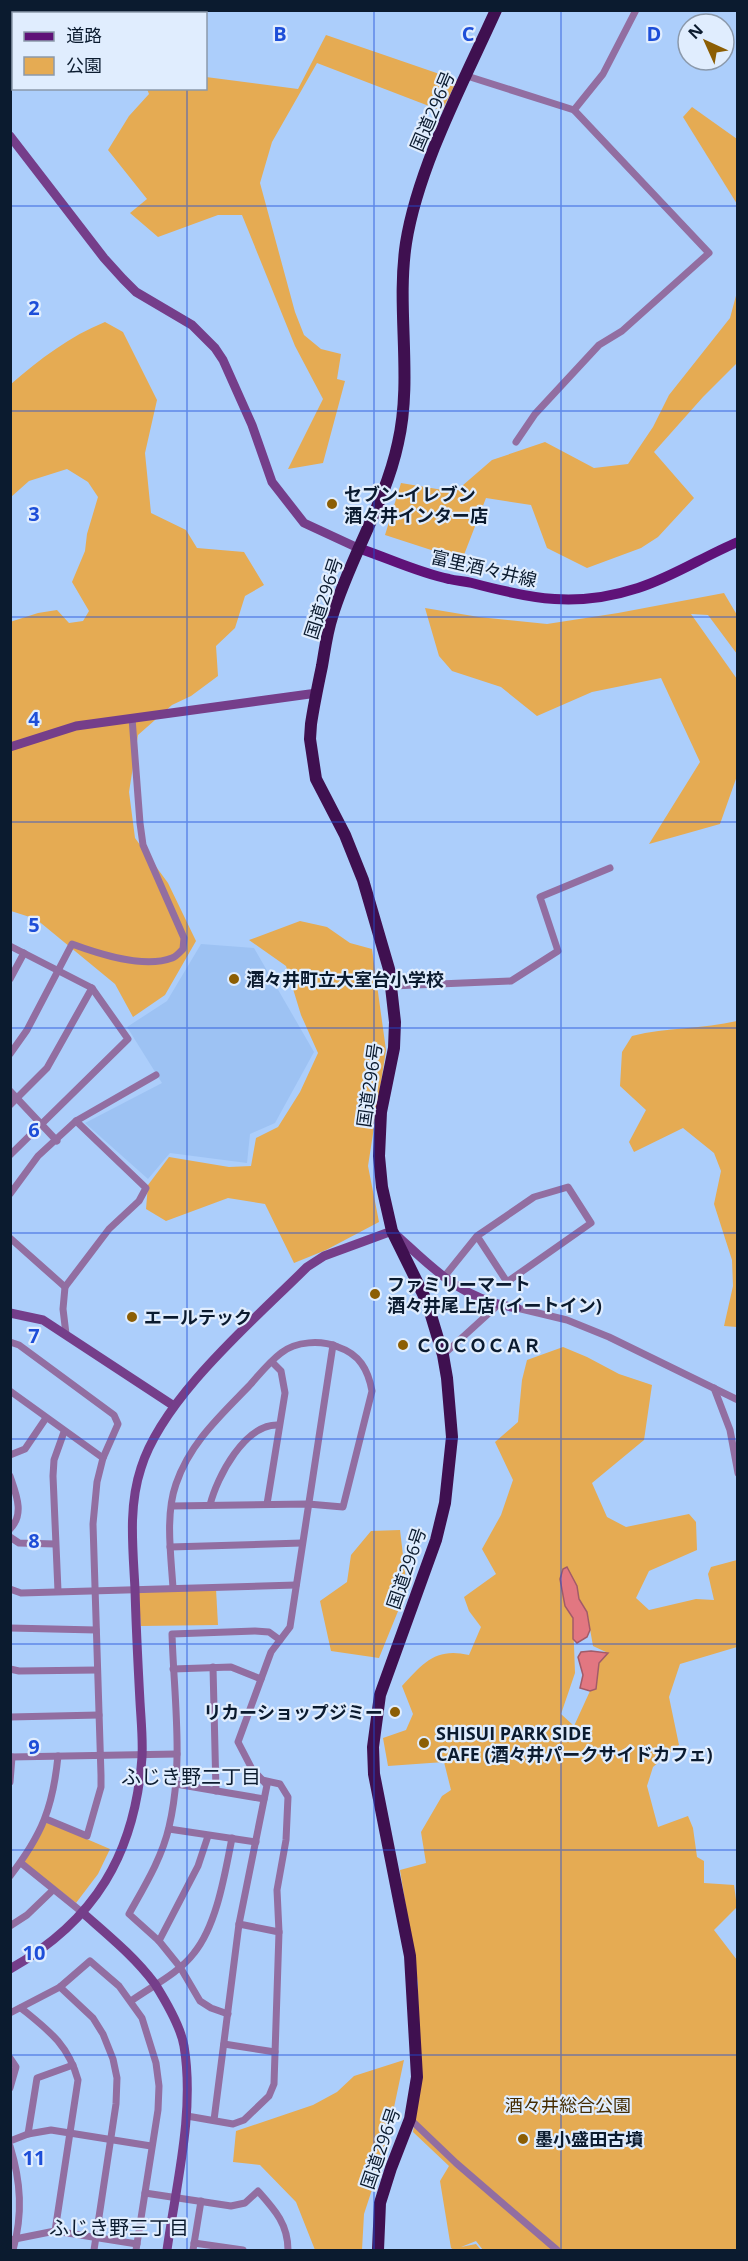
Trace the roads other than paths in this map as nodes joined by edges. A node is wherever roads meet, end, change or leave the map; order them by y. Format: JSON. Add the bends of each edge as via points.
{"nodes":[{"id":1,"x":496,"y":10,"type":"edge"},
{"id":2,"x":636,"y":10,"type":"edge"},
{"id":3,"x":467,"y":76,"type":"junction"},
{"id":4,"x":574,"y":110,"type":"junction"},
{"id":5,"x":10,"y":136,"type":"edge"},
{"id":6,"x":516,"y":442,"type":"dead end"},
{"id":7,"x":738,"y":542,"type":"edge"},
{"id":8,"x":358,"y":548,"type":"junction"},
{"id":9,"x":317,"y":693,"type":"junction"},
{"id":10,"x":132,"y":718,"type":"junction"},
{"id":11,"x":10,"y":747,"type":"edge"},
{"id":12,"x":610,"y":868,"type":"dead end"},
{"id":13,"x":10,"y":946,"type":"edge"},
{"id":14,"x":24,"y":953,"type":"junction"},
{"id":15,"x":58,"y":971,"type":"junction"},
{"id":16,"x":10,"y":979,"type":"edge"},
{"id":17,"x":392,"y":986,"type":"junction"},
{"id":18,"x":92,"y":988,"type":"junction"},
{"id":19,"x":10,"y":1054,"type":"edge"},
{"id":20,"x":156,"y":1075,"type":"dead end"},
{"id":21,"x":10,"y":1091,"type":"edge"},
{"id":22,"x":17,"y":1098,"type":"junction"},
{"id":23,"x":10,"y":1105,"type":"edge"},
{"id":24,"x":75,"y":1121,"type":"junction"},
{"id":25,"x":42,"y":1124,"type":"junction"},
{"id":26,"x":57,"y":1141,"type":"junction"},
{"id":27,"x":10,"y":1155,"type":"edge"},
{"id":28,"x":10,"y":1194,"type":"edge"},
{"id":29,"x":392,"y":1231,"type":"junction"},
{"id":30,"x":477,"y":1236,"type":"junction"},
{"id":31,"x":10,"y":1238,"type":"edge"},
{"id":32,"x":444,"y":1277,"type":"junction"},
{"id":33,"x":65,"y":1287,"type":"junction"},
{"id":34,"x":498,"y":1305,"type":"junction"},
{"id":35,"x":517,"y":1308,"type":"joint"},
{"id":36,"x":10,"y":1313,"type":"edge"},
{"id":37,"x":66,"y":1334,"type":"junction"},
{"id":38,"x":10,"y":1342,"type":"edge"},
{"id":39,"x":333,"y":1345,"type":"junction"},
{"id":40,"x":443,"y":1356,"type":"junction"},
{"id":41,"x":272,"y":1362,"type":"junction"},
{"id":42,"x":714,"y":1388,"type":"junction"},
{"id":43,"x":10,"y":1391,"type":"edge"},
{"id":44,"x":738,"y":1400,"type":"edge"},
{"id":45,"x":174,"y":1406,"type":"junction"},
{"id":46,"x":46,"y":1418,"type":"junction"},
{"id":47,"x":279,"y":1425,"type":"junction"},
{"id":48,"x":64,"y":1431,"type":"junction"},
{"id":49,"x":10,"y":1455,"type":"edge"},
{"id":50,"x":103,"y":1458,"type":"junction"},
{"id":51,"x":738,"y":1473,"type":"edge"},
{"id":52,"x":10,"y":1476,"type":"edge"},
{"id":53,"x":308,"y":1503,"type":"junction"},
{"id":54,"x":267,"y":1504,"type":"junction"},
{"id":55,"x":210,"y":1505,"type":"junction"},
{"id":56,"x":172,"y":1506,"type":"junction"},
{"id":57,"x":10,"y":1529,"type":"edge"},
{"id":58,"x":10,"y":1537,"type":"edge"},
{"id":59,"x":302,"y":1543,"type":"junction"},
{"id":60,"x":55,"y":1544,"type":"junction"},
{"id":61,"x":170,"y":1547,"type":"junction"},
{"id":62,"x":296,"y":1585,"type":"junction"},
{"id":63,"x":172,"y":1588,"type":"junction"},
{"id":64,"x":10,"y":1589,"type":"edge"},
{"id":65,"x":135,"y":1589,"type":"junction"},
{"id":66,"x":58,"y":1591,"type":"junction"},
{"id":67,"x":95,"y":1592,"type":"junction"},
{"id":68,"x":10,"y":1628,"type":"edge"},
{"id":69,"x":96,"y":1630,"type":"junction"},
{"id":70,"x":280,"y":1640,"type":"junction"},
{"id":71,"x":213,"y":1667,"type":"junction"},
{"id":72,"x":10,"y":1669,"type":"edge"},
{"id":73,"x":173,"y":1669,"type":"junction"},
{"id":74,"x":97,"y":1670,"type":"junction"},
{"id":75,"x":261,"y":1679,"type":"junction"},
{"id":76,"x":99,"y":1715,"type":"junction"},
{"id":77,"x":10,"y":1717,"type":"edge"},
{"id":78,"x":177,"y":1754,"type":"junction"},
{"id":79,"x":100,"y":1755,"type":"junction"},
{"id":80,"x":142,"y":1755,"type":"junction"},
{"id":81,"x":58,"y":1756,"type":"junction"},
{"id":82,"x":11,"y":1757,"type":"edge"},
{"id":83,"x":262,"y":1780,"type":"junction"},
{"id":84,"x":10,"y":1782,"type":"edge"},
{"id":85,"x":176,"y":1784,"type":"junction"},
{"id":86,"x":216,"y":1791,"type":"junction"},
{"id":87,"x":264,"y":1799,"type":"junction"},
{"id":88,"x":46,"y":1819,"type":"junction"},
{"id":89,"x":169,"y":1829,"type":"junction"},
{"id":90,"x":208,"y":1836,"type":"junction"},
{"id":91,"x":232,"y":1838,"type":"junction"},
{"id":92,"x":256,"y":1842,"type":"junction"},
{"id":93,"x":21,"y":1863,"type":"junction"},
{"id":94,"x":10,"y":1876,"type":"edge"},
{"id":95,"x":53,"y":1890,"type":"junction"},
{"id":96,"x":84,"y":1913,"type":"junction"},
{"id":97,"x":239,"y":1924,"type":"junction"},
{"id":98,"x":10,"y":1926,"type":"edge"},
{"id":99,"x":279,"y":1932,"type":"junction"},
{"id":100,"x":159,"y":1941,"type":"junction"},
{"id":101,"x":180,"y":1967,"type":"junction"},
{"id":102,"x":10,"y":1969,"type":"edge"},
{"id":103,"x":155,"y":1984,"type":"junction"},
{"id":104,"x":60,"y":1988,"type":"junction"},
{"id":105,"x":131,"y":2001,"type":"junction"},
{"id":106,"x":21,"y":2008,"type":"junction"},
{"id":107,"x":10,"y":2013,"type":"edge"},
{"id":108,"x":228,"y":2014,"type":"junction"},
{"id":109,"x":224,"y":2044,"type":"junction"},
{"id":110,"x":275,"y":2052,"type":"junction"},
{"id":111,"x":10,"y":2058,"type":"edge"},
{"id":112,"x":73,"y":2064,"type":"junction"},
{"id":113,"x":10,"y":2088,"type":"edge"},
{"id":114,"x":187,"y":2116,"type":"junction"},
{"id":115,"x":410,"y":2119,"type":"junction"},
{"id":116,"x":214,"y":2120,"type":"junction"},
{"id":117,"x":28,"y":2133,"type":"junction"},
{"id":118,"x":70,"y":2134,"type":"junction"},
{"id":119,"x":111,"y":2140,"type":"junction"},
{"id":120,"x":10,"y":2141,"type":"edge"},
{"id":121,"x":10,"y":2146,"type":"edge"},
{"id":122,"x":151,"y":2146,"type":"junction"},
{"id":123,"x":145,"y":2193,"type":"junction"},
{"id":124,"x":174,"y":2197,"type":"junction"},
{"id":125,"x":201,"y":2201,"type":"junction"},
{"id":126,"x":55,"y":2232,"type":"junction"},
{"id":127,"x":96,"y":2238,"type":"junction"},
{"id":128,"x":13,"y":2239,"type":"edge"},
{"id":129,"x":136,"y":2247,"type":"edge"},
{"id":130,"x":194,"y":2247,"type":"edge"},
{"id":131,"x":13,"y":2250,"type":"edge"},
{"id":132,"x":94,"y":2250,"type":"edge"},
{"id":133,"x":167,"y":2250,"type":"edge"},
{"id":134,"x":243,"y":2250,"type":"edge"},
{"id":135,"x":288,"y":2250,"type":"edge"},
{"id":136,"x":378,"y":2250,"type":"edge"},
{"id":137,"x":557,"y":2250,"type":"edge"}],
"edges":[{"from":1,"to":3,"type":"highway","name":"国道296号"},
{"from":2,"to":4,"type":"street","via":[[603,74]]},
{"from":3,"to":4,"type":"street"},
{"from":3,"to":8,"type":"highway","name":"国道296号","via":[[422,182],[409,232],[403,274],[399,440],[386,485]]},
{"from":4,"to":6,"type":"street","via":[[709,253],[622,332],[599,345],[534,414]]},
{"from":5,"to":8,"type":"street","via":[[123,279],[136,292],[192,325],[215,348],[252,425],[272,482],[304,523]]},
{"from":7,"to":8,"type":"main road","name":"富里酒々井線","via":[[640,588],[568,600],[524,596],[448,579]]},
{"from":8,"to":9,"type":"highway","name":"国道296号","via":[[331,617]]},
{"from":9,"to":10,"type":"street"},
{"from":9,"to":17,"type":"highway","name":"国道296号","via":[[310,739],[316,779],[363,880]]},
{"from":10,"to":11,"type":"street","via":[[76,726]]},
{"from":10,"to":15,"type":"street","via":[[143,845],[184,938],[183,949],[172,958],[147,962],[72,944]]},
{"from":12,"to":17,"type":"street","via":[[540,897],[558,951],[511,981]]},
{"from":13,"to":14,"type":"street"},
{"from":14,"to":15,"type":"street"},
{"from":14,"to":16,"type":"street"},
{"from":15,"to":18,"type":"street"},
{"from":15,"to":19,"type":"street"},
{"from":17,"to":29,"type":"highway","name":"国道296号","via":[[394,1048],[381,1112],[379,1156]]},
{"from":18,"to":22,"type":"street","via":[[47,1068]]},
{"from":18,"to":25,"type":"street","via":[[128,1039]]},
{"from":20,"to":24,"type":"street"},
{"from":21,"to":22,"type":"street"},
{"from":22,"to":23,"type":"street"},
{"from":22,"to":25,"type":"street"},
{"from":24,"to":26,"type":"street"},
{"from":24,"to":33,"type":"street","via":[[146,1188]]},
{"from":25,"to":26,"type":"street"},
{"from":25,"to":27,"type":"street"},
{"from":26,"to":28,"type":"street","via":[[38,1156]]},
{"from":29,"to":32,"type":"street"},
{"from":29,"to":40,"type":"highway","name":"国道296号","via":[[427,1302]]},
{"from":29,"to":45,"type":"street","via":[[324,1256],[307,1267]]},
{"from":30,"to":30,"type":"street","via":[[534,1197],[568,1187],[591,1223],[507,1282]]},
{"from":30,"to":32,"type":"street"},
{"from":31,"to":33,"type":"street"},
{"from":32,"to":34,"type":"street","via":[[471,1296]]},
{"from":33,"to":37,"type":"street"},
{"from":34,"to":35,"type":"street"},
{"from":34,"to":40,"type":"street"},
{"from":35,"to":42,"type":"street","via":[[588,1328]]},
{"from":36,"to":37,"type":"street","via":[[44,1320]]},
{"from":37,"to":45,"type":"street"},
{"from":38,"to":50,"type":"street","via":[[114,1415],[118,1424]]},
{"from":39,"to":41,"type":"street","via":[[310,1342],[281,1352]]},
{"from":39,"to":53,"type":"street"},
{"from":39,"to":53,"type":"street","via":[[347,1350],[362,1363],[372,1391],[343,1507]]},
{"from":40,"to":115,"type":"highway","name":"国道296号","via":[[452,1437],[445,1503],[436,1540],[380,1695],[373,1747],[374,1774],[410,1956],[417,2077]]},
{"from":41,"to":47,"type":"street","via":[[280,1371],[285,1393]]},
{"from":41,"to":56,"type":"street","via":[[196,1442],[175,1485]]},
{"from":42,"to":44,"type":"street"},
{"from":42,"to":51,"type":"street","via":[[729,1430]]},
{"from":43,"to":46,"type":"street"},
{"from":45,"to":65,"type":"street","via":[[141,1468],[132,1525]]},
{"from":46,"to":48,"type":"street"},
{"from":46,"to":49,"type":"street","via":[[25,1449]]},
{"from":47,"to":54,"type":"street"},
{"from":47,"to":55,"type":"street","via":[[261,1429],[237,1451],[214,1488]]},
{"from":48,"to":50,"type":"street"},
{"from":48,"to":60,"type":"street","via":[[54,1460]]},
{"from":50,"to":67,"type":"street","via":[[93,1524]]},
{"from":52,"to":57,"type":"street","via":[[19,1509],[17,1522]]},
{"from":53,"to":54,"type":"street"},
{"from":53,"to":59,"type":"street"},
{"from":54,"to":55,"type":"street"},
{"from":55,"to":56,"type":"street"},
{"from":56,"to":61,"type":"street"},
{"from":58,"to":60,"type":"street","via":[[19,1543]]},
{"from":59,"to":61,"type":"street"},
{"from":59,"to":62,"type":"street"},
{"from":60,"to":66,"type":"street"},
{"from":61,"to":63,"type":"street"},
{"from":62,"to":63,"type":"street"},
{"from":62,"to":70,"type":"street","via":[[290,1627]]},
{"from":63,"to":65,"type":"street"},
{"from":64,"to":66,"type":"street","via":[[21,1593]]},
{"from":65,"to":67,"type":"street"},
{"from":65,"to":80,"type":"street"},
{"from":66,"to":67,"type":"street"},
{"from":67,"to":69,"type":"street"},
{"from":68,"to":69,"type":"street"},
{"from":69,"to":74,"type":"street"},
{"from":70,"to":73,"type":"street","via":[[269,1632],[255,1631],[172,1634]]},
{"from":70,"to":75,"type":"street"},
{"from":71,"to":73,"type":"street"},
{"from":71,"to":75,"type":"street","via":[[231,1667]]},
{"from":71,"to":86,"type":"street"},
{"from":72,"to":74,"type":"street"},
{"from":73,"to":78,"type":"street"},
{"from":74,"to":76,"type":"street"},
{"from":75,"to":83,"type":"street","via":[[238,1742]]},
{"from":76,"to":77,"type":"street"},
{"from":76,"to":79,"type":"street"},
{"from":78,"to":80,"type":"street"},
{"from":78,"to":85,"type":"street"},
{"from":79,"to":80,"type":"street"},
{"from":79,"to":81,"type":"street"},
{"from":79,"to":88,"type":"street","via":[[101,1786],[87,1836]]},
{"from":80,"to":96,"type":"street","via":[[138,1794],[124,1843],[102,1888]]},
{"from":81,"to":82,"type":"street"},
{"from":81,"to":88,"type":"street","via":[[55,1789]]},
{"from":82,"to":84,"type":"street"},
{"from":83,"to":87,"type":"street","via":[[267,1785]]},
{"from":83,"to":99,"type":"street","via":[[280,1784],[288,1797],[278,1890]]},
{"from":85,"to":86,"type":"street"},
{"from":85,"to":89,"type":"street"},
{"from":86,"to":87,"type":"street"},
{"from":87,"to":92,"type":"street"},
{"from":88,"to":93,"type":"street"},
{"from":89,"to":90,"type":"street"},
{"from":89,"to":100,"type":"street","via":[[129,1914]]},
{"from":90,"to":91,"type":"street"},
{"from":90,"to":100,"type":"street","via":[[198,1866]]},
{"from":91,"to":92,"type":"street"},
{"from":91,"to":101,"type":"street","via":[[210,1926],[195,1953]]},
{"from":92,"to":97,"type":"street"},
{"from":93,"to":94,"type":"street"},
{"from":93,"to":95,"type":"street"},
{"from":95,"to":96,"type":"street"},
{"from":95,"to":98,"type":"street"},
{"from":96,"to":102,"type":"street","via":[[50,1945]]},
{"from":96,"to":103,"type":"street"},
{"from":97,"to":99,"type":"street"},
{"from":97,"to":108,"type":"street"},
{"from":99,"to":110,"type":"street"},
{"from":100,"to":101,"type":"street"},
{"from":101,"to":103,"type":"street"},
{"from":101,"to":108,"type":"street","via":[[200,2001]]},
{"from":103,"to":105,"type":"street"},
{"from":103,"to":114,"type":"street","via":[[184,2043]]},
{"from":104,"to":105,"type":"street","via":[[90,1961]]},
{"from":104,"to":106,"type":"street"},
{"from":104,"to":119,"type":"street","via":[[93,2018],[113,2059],[117,2078]]},
{"from":105,"to":122,"type":"street","via":[[142,2018],[156,2063],[158,2110]]},
{"from":106,"to":107,"type":"street"},
{"from":106,"to":112,"type":"street","via":[[57,2038]]},
{"from":108,"to":109,"type":"street"},
{"from":109,"to":110,"type":"street"},
{"from":109,"to":116,"type":"street"},
{"from":110,"to":116,"type":"street","via":[[274,2084],[269,2096],[244,2120],[233,2124]]},
{"from":111,"to":113,"type":"street","via":[[16,2067]]},
{"from":112,"to":117,"type":"street","via":[[37,2078]]},
{"from":112,"to":118,"type":"street","via":[[78,2080]]},
{"from":114,"to":116,"type":"street"},
{"from":114,"to":124,"type":"street"},
{"from":115,"to":136,"type":"highway","name":"国道296号","via":[[380,2204]]},
{"from":115,"to":137,"type":"street"},
{"from":117,"to":118,"type":"street","via":[[51,2130]]},
{"from":117,"to":120,"type":"street"},
{"from":118,"to":119,"type":"street"},
{"from":118,"to":126,"type":"street"},
{"from":119,"to":122,"type":"street"},
{"from":119,"to":127,"type":"street"},
{"from":121,"to":128,"type":"street","via":[[20,2184],[21,2210]]},
{"from":122,"to":123,"type":"street"},
{"from":123,"to":124,"type":"street"},
{"from":123,"to":129,"type":"street"},
{"from":124,"to":125,"type":"street"},
{"from":124,"to":133,"type":"street"},
{"from":125,"to":130,"type":"street"},
{"from":125,"to":135,"type":"street","via":[[239,2206],[258,2191],[279,2215]]},
{"from":126,"to":127,"type":"street"},
{"from":126,"to":128,"type":"street"},
{"from":127,"to":129,"type":"street"},
{"from":127,"to":132,"type":"street"},
{"from":128,"to":131,"type":"street"},
{"from":130,"to":134,"type":"street"}]}
